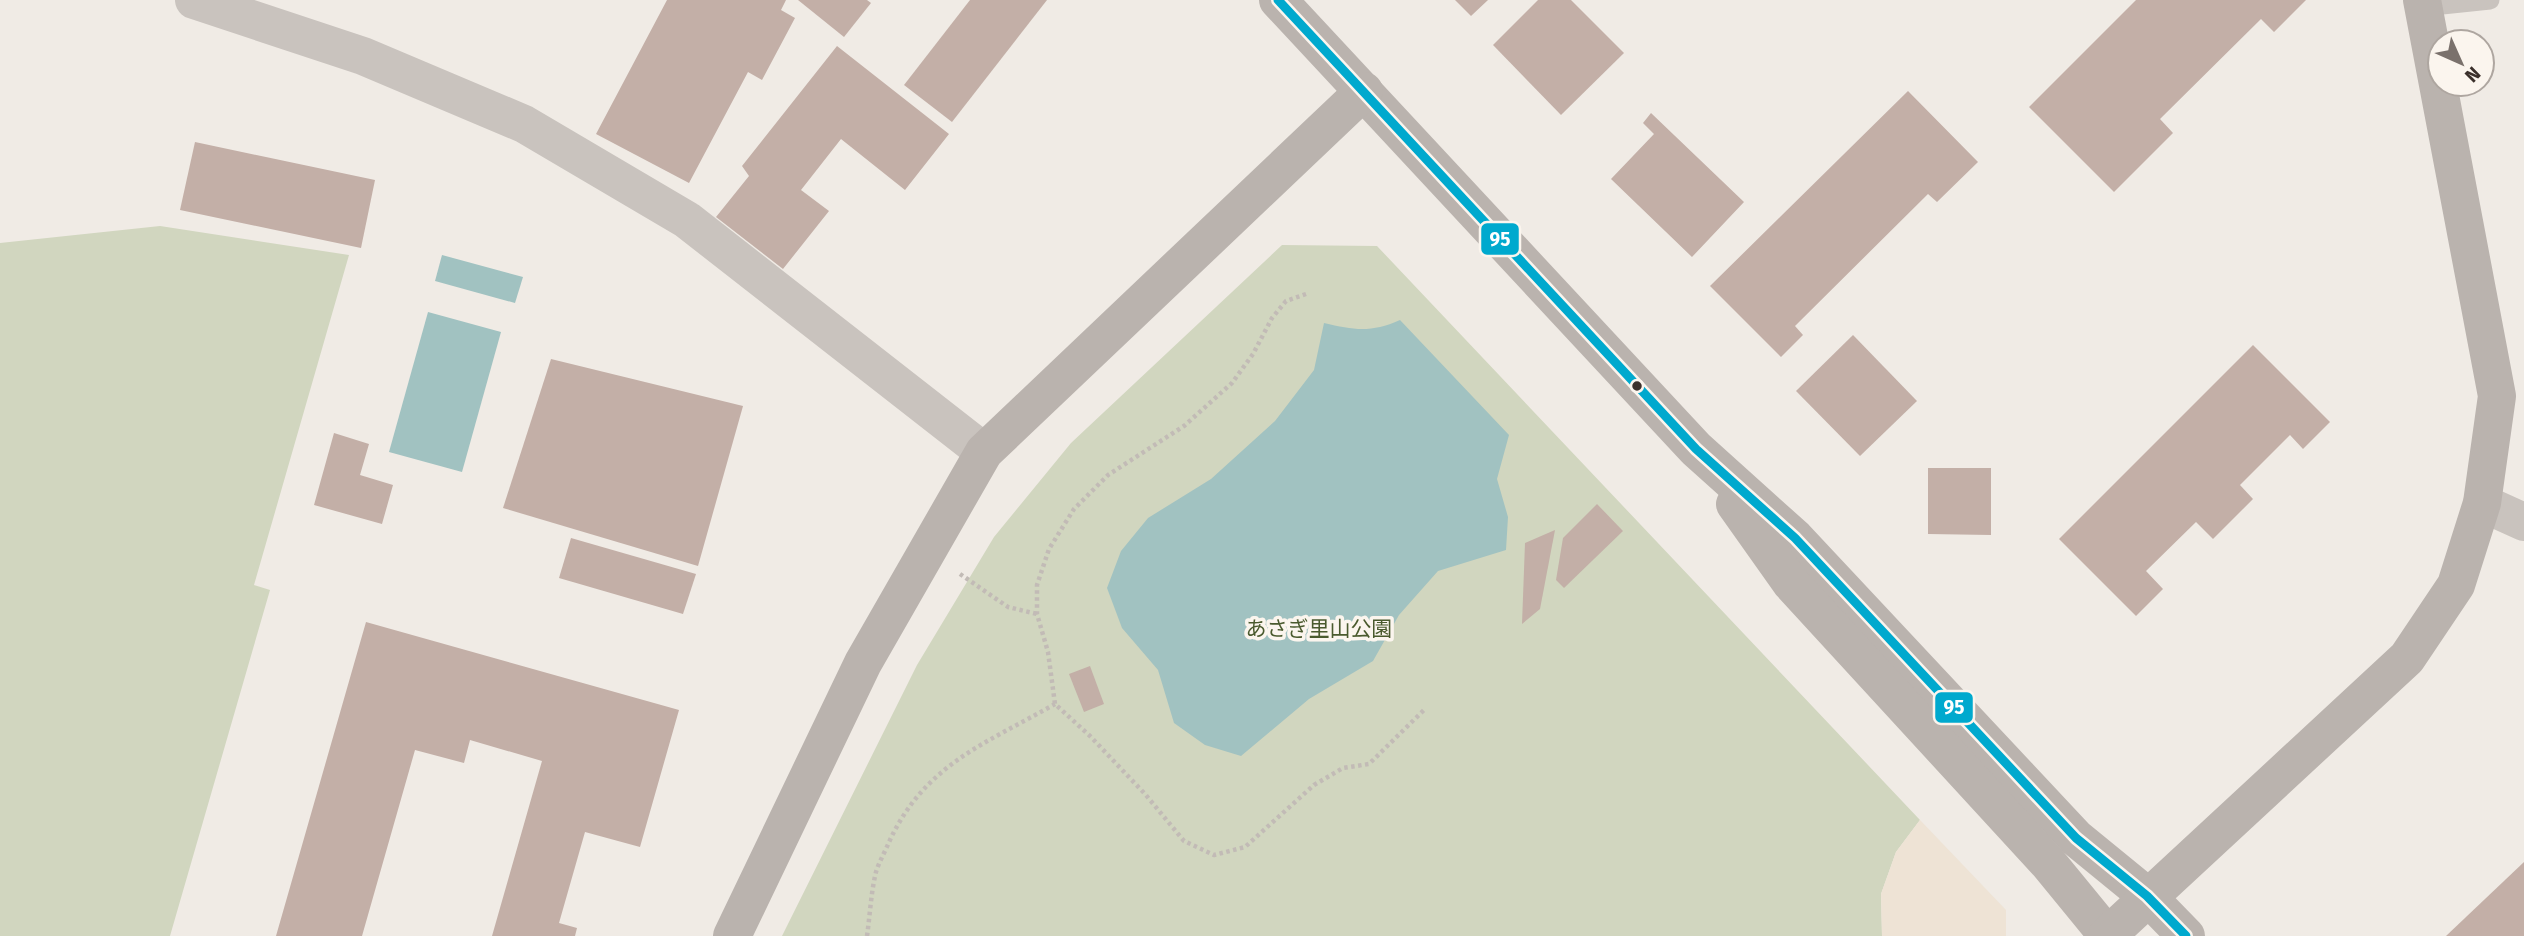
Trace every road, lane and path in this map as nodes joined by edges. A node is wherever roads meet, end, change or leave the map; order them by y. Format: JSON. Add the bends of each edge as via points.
{"nodes":[{"id":1,"x":194,"y":0,"type":"edge"},
{"id":2,"x":1278,"y":0,"type":"edge"},
{"id":3,"x":2490,"y":0,"type":"edge"},
{"id":4,"x":2422,"y":4,"type":"edge"},
{"id":5,"x":1364,"y":91,"type":"junction"},
{"id":6,"x":1307,"y":295,"type":"dead end"},
{"id":7,"x":1696,"y":449,"type":"junction"},
{"id":8,"x":984,"y":452,"type":"junction"},
{"id":9,"x":2482,"y":503,"type":"junction"},
{"id":10,"x":2524,"y":522,"type":"edge"},
{"id":11,"x":959,"y":574,"type":"dead end"},
{"id":12,"x":1037,"y":614,"type":"junction"},
{"id":13,"x":1055,"y":704,"type":"junction"},
{"id":14,"x":1426,"y":709,"type":"dead end"},
{"id":15,"x":2147,"y":896,"type":"junction"},
{"id":16,"x":732,"y":936,"type":"edge"},
{"id":17,"x":867,"y":936,"type":"edge"},
{"id":18,"x":2107,"y":936,"type":"edge"},
{"id":19,"x":2186,"y":936,"type":"edge"}],
"edges":[{"from":1,"to":8,"type":"street","via":[[363,56],[524,124],[687,220]]},
{"from":2,"to":5,"type":"street"},
{"from":3,"to":4,"type":"lane"},
{"from":4,"to":9,"type":"street","via":[[2497,396]]},
{"from":5,"to":7,"type":"street"},
{"from":5,"to":8,"type":"street"},
{"from":6,"to":12,"type":"path","via":[[1286,301],[1279,309],[1232,383],[1184,426],[1108,475],[1074,509],[1049,549],[1037,585]]},
{"from":7,"to":15,"type":"street","via":[[1795,538],[2076,838]]},
{"from":7,"to":18,"type":"street","via":[[1791,583],[2049,864]]},
{"from":8,"to":16,"type":"street","via":[[863,663]]},
{"from":9,"to":10,"type":"street"},
{"from":9,"to":15,"type":"street","via":[[2456,585],[2407,658]]},
{"from":11,"to":12,"type":"path","via":[[1007,607]]},
{"from":12,"to":13,"type":"path"},
{"from":13,"to":14,"type":"path","via":[[1145,793],[1184,841],[1213,855],[1245,847],[1314,785],[1343,768],[1369,764]]},
{"from":13,"to":17,"type":"path","via":[[976,745],[939,772],[914,799],[876,870]]},
{"from":15,"to":18,"type":"street"},
{"from":15,"to":19,"type":"street"}]}
